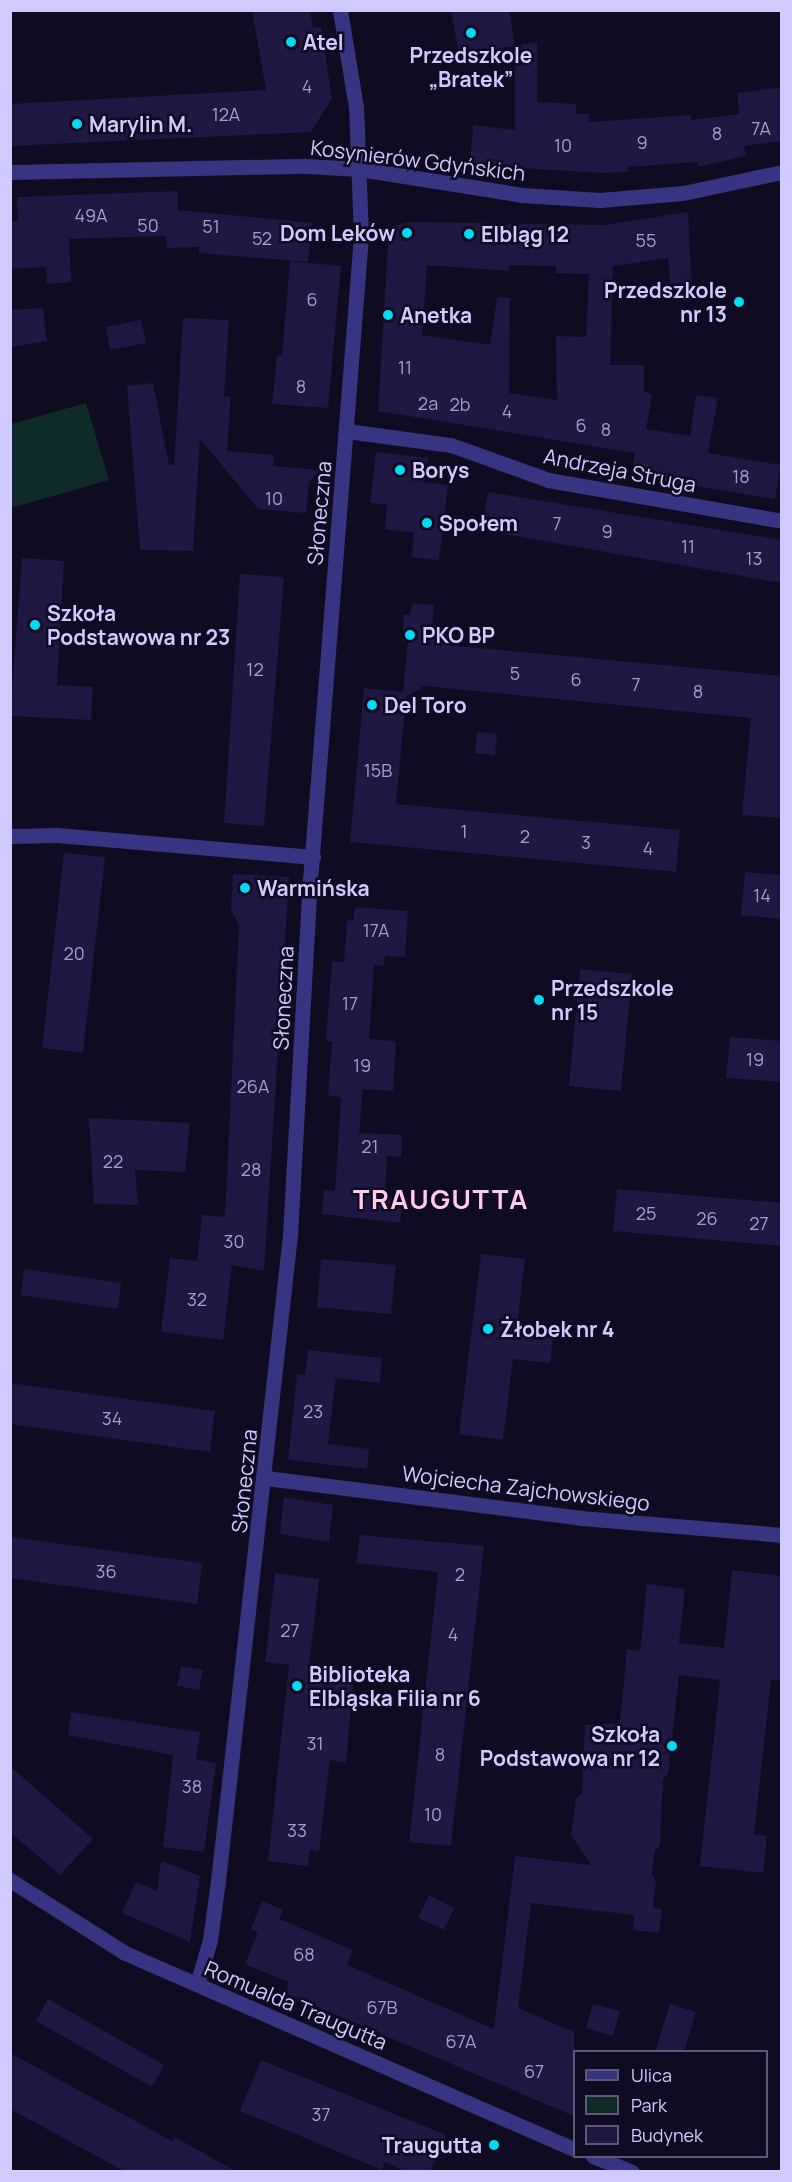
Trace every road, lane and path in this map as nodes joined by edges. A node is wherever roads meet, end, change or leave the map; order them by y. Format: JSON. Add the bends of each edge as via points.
{"nodes":[{"id":1,"x":340,"y":10,"type":"edge"},
{"id":2,"x":360,"y":169,"type":"junction"},
{"id":3,"x":10,"y":172,"type":"edge"},
{"id":4,"x":782,"y":172,"type":"edge"},
{"id":5,"x":347,"y":431,"type":"junction"},
{"id":6,"x":782,"y":521,"type":"edge"},
{"id":7,"x":10,"y":836,"type":"edge"},
{"id":8,"x":313,"y":857,"type":"junction"},
{"id":9,"x":266,"y":1478,"type":"junction"},
{"id":10,"x":782,"y":1535,"type":"edge"},
{"id":11,"x":10,"y":1880,"type":"edge"},
{"id":12,"x":197,"y":1984,"type":"junction"},
{"id":13,"x":573,"y":2149,"type":"edge"},
{"id":14,"x":592,"y":2158,"type":"edge"},
{"id":15,"x":594,"y":2158,"type":"edge"},
{"id":16,"x":613,"y":2172,"type":"edge"},
{"id":17,"x":632,"y":2172,"type":"edge"}],
"edges":[{"from":1,"to":2,"type":"street","name":"Słoneczna","via":[[356,107]]},
{"from":2,"to":3,"type":"street","name":"Kosynierów Gdyńskich","via":[[193,166]]},
{"from":2,"to":4,"type":"street","name":"Kosynierów Gdyńskich","via":[[522,195],[600,200],[684,193]]},
{"from":2,"to":5,"type":"street","name":"Słoneczna","via":[[361,236]]},
{"from":5,"to":6,"type":"street","name":"Andrzeja Struga","via":[[451,445],[548,480]]},
{"from":5,"to":8,"type":"street","name":"Słoneczna"},
{"from":7,"to":8,"type":"street","via":[[57,835]]},
{"from":8,"to":9,"type":"street","name":"Słoneczna","via":[[288,1257]]},
{"from":9,"to":10,"type":"street","name":"Wojciecha Zajchowskiego","via":[[518,1511]]},
{"from":9,"to":12,"type":"street","name":"Słoneczna","via":[[210,1940]]},
{"from":11,"to":12,"type":"street","name":"Romualda Traugutta","via":[[104,1942]]},
{"from":12,"to":13,"type":"street","name":"Romualda Traugutta"},
{"from":14,"to":16,"type":"street"},
{"from":15,"to":17,"type":"street"}]}
